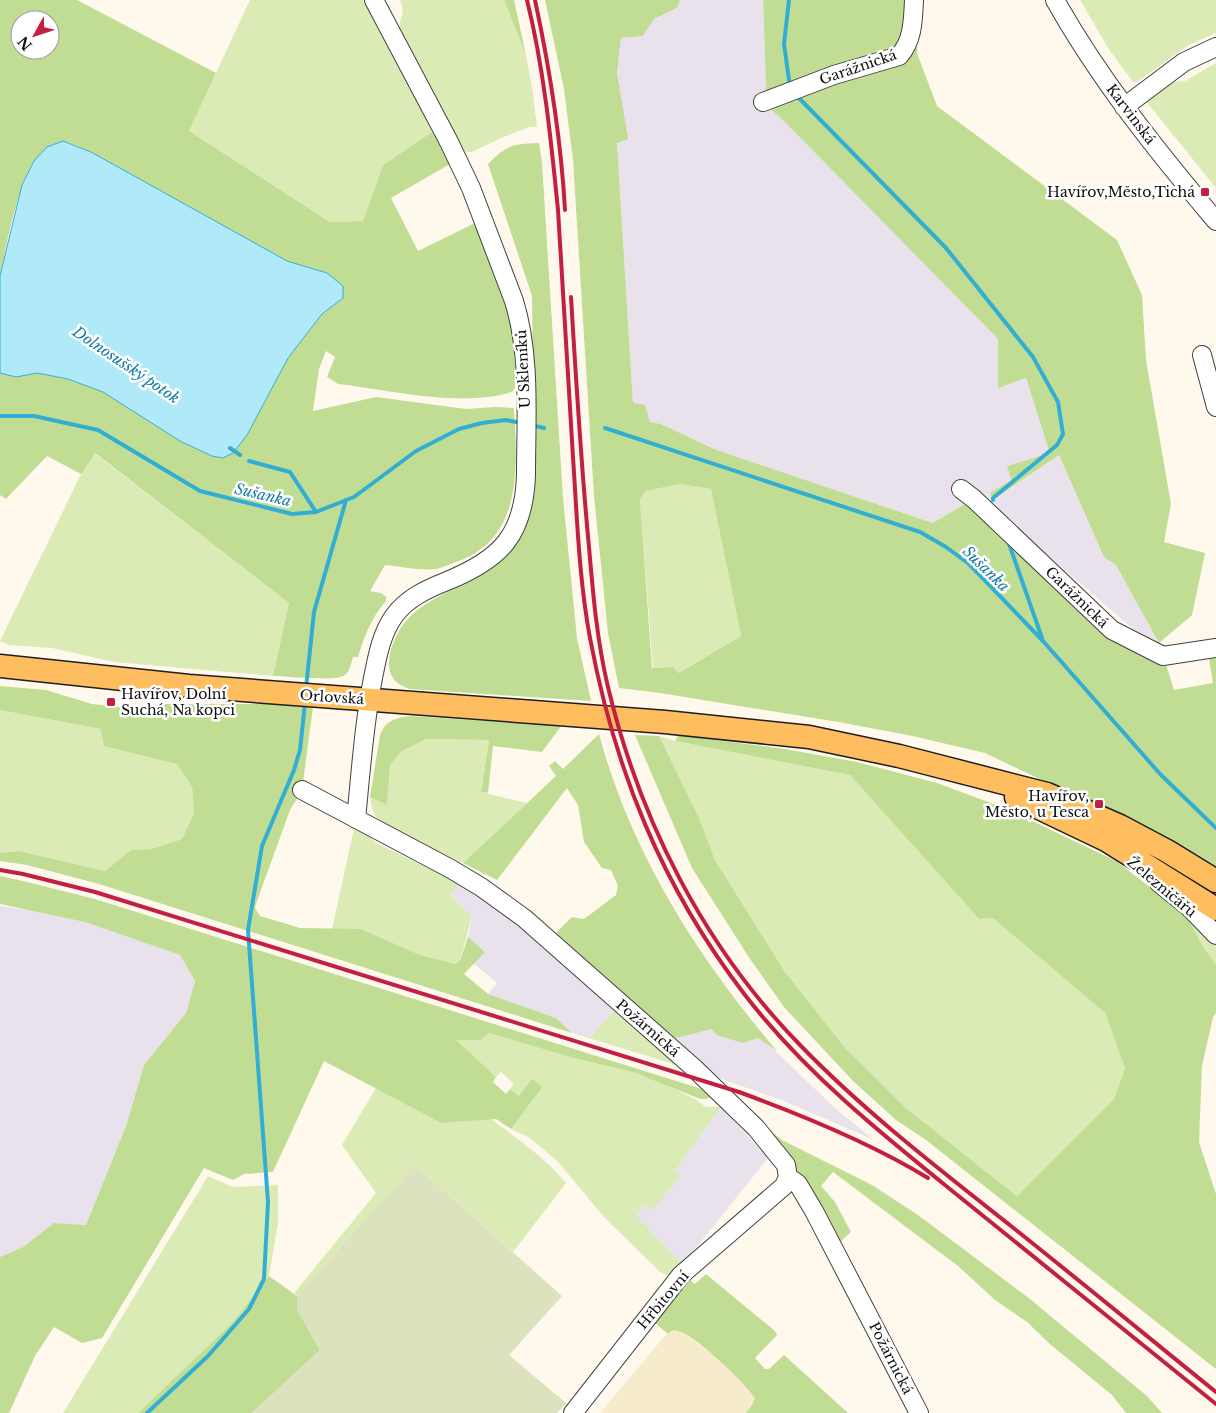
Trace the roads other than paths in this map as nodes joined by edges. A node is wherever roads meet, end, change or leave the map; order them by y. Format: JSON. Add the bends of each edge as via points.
{"nodes":[{"id":1,"x":374,"y":0,"type":"edge"},
{"id":2,"x":914,"y":0,"type":"edge"},
{"id":3,"x":1055,"y":0,"type":"edge"},
{"id":4,"x":1216,"y":47,"type":"edge"},
{"id":5,"x":768,"y":100,"type":"dead end"},
{"id":6,"x":1124,"y":108,"type":"junction"},
{"id":7,"x":1216,"y":221,"type":"edge"},
{"id":8,"x":1202,"y":355,"type":"dead end"},
{"id":9,"x":1216,"y":407,"type":"edge"},
{"id":10,"x":961,"y":489,"type":"dead end"},
{"id":11,"x":1216,"y":648,"type":"edge"},
{"id":12,"x":0,"y":666,"type":"edge"},
{"id":13,"x":368,"y":699,"type":"junction"},
{"id":14,"x":953,"y":769,"type":"junction"},
{"id":15,"x":302,"y":790,"type":"dead end"},
{"id":16,"x":356,"y":820,"type":"junction"},
{"id":17,"x":1106,"y":840,"type":"junction"},
{"id":18,"x":1216,"y":881,"type":"edge"},
{"id":19,"x":1216,"y":909,"type":"edge"},
{"id":20,"x":1216,"y":935,"type":"edge"},
{"id":21,"x":787,"y":1180,"type":"junction"},
{"id":22,"x":573,"y":1413,"type":"edge"},
{"id":23,"x":919,"y":1413,"type":"edge"}],
"edges":[{"from":1,"to":13,"type":"street","name":"U Skleníků","via":[[471,188],[520,319],[524,350],[526,495],[519,521],[504,546],[487,561],[416,595],[394,615],[379,646]]},
{"from":2,"to":5,"type":"street","name":"Garážnická","via":[[909,39],[899,56],[834,75]]},
{"from":3,"to":6,"type":"street","name":"Karvinská"},
{"from":4,"to":6,"type":"street","via":[[1184,62]]},
{"from":6,"to":7,"type":"street","name":"Karvinská"},
{"from":8,"to":9,"type":"street"},
{"from":10,"to":11,"type":"street","name":"Garážnická","via":[[1112,630],[1163,656]]},
{"from":12,"to":13,"type":"main road","name":"Orlovská","via":[[189,686]]},
{"from":13,"to":14,"type":"main road","name":"Orlovská","via":[[665,722],[810,737]]},
{"from":13,"to":16,"type":"street"},
{"from":14,"to":17,"type":"main road"},
{"from":14,"to":18,"type":"main road","via":[[1047,794],[1084,809],[1167,851]]},
{"from":15,"to":16,"type":"street","name":"Požárnická"},
{"from":16,"to":21,"type":"street","name":"Požárnická","via":[[452,869],[524,918],[741,1113],[780,1156],[787,1170]]},
{"from":17,"to":19,"type":"main road"},
{"from":17,"to":20,"type":"street","name":"Železničářů","via":[[1188,907]]},
{"from":21,"to":22,"type":"street","name":"Hřbitovní","via":[[782,1188],[683,1274]]},
{"from":21,"to":23,"type":"street","name":"Požárnická","via":[[798,1184],[814,1211]]}]}
